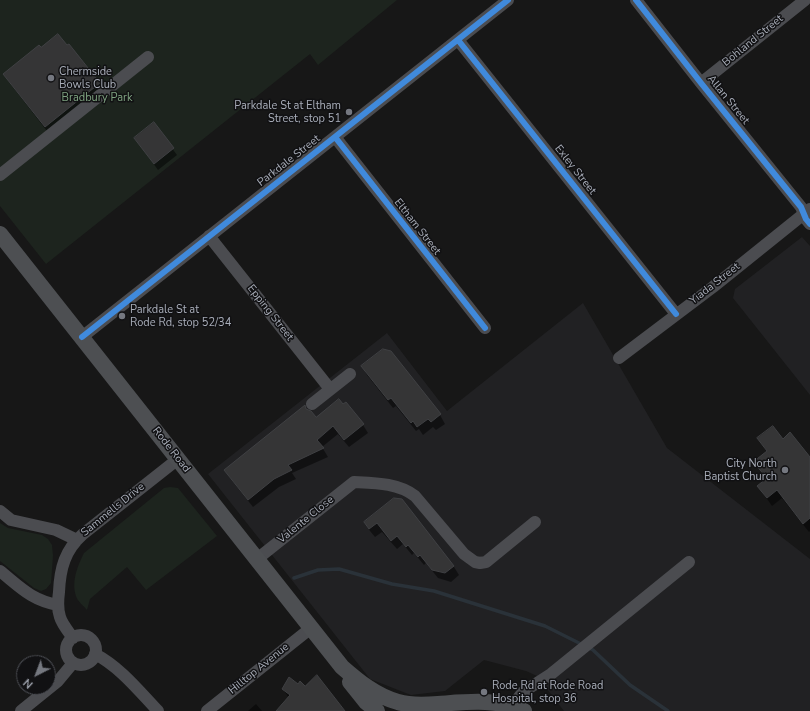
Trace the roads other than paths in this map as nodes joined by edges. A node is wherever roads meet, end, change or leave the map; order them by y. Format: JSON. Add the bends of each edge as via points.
{"nodes":[{"id":1,"x":508,"y":0,"type":"edge"},
{"id":2,"x":636,"y":0,"type":"edge"},
{"id":3,"x":805,"y":0,"type":"edge"},
{"id":4,"x":458,"y":40,"type":"junction"},
{"id":5,"x":148,"y":57,"type":"dead end"},
{"id":6,"x":701,"y":83,"type":"junction"},
{"id":7,"x":335,"y":137,"type":"junction"},
{"id":8,"x":0,"y":175,"type":"edge"},
{"id":9,"x":808,"y":215,"type":"edge"},
{"id":10,"x":1,"y":236,"type":"edge"},
{"id":11,"x":209,"y":236,"type":"junction"},
{"id":12,"x":676,"y":314,"type":"junction"},
{"id":13,"x":485,"y":328,"type":"dead end"},
{"id":14,"x":82,"y":337,"type":"junction"},
{"id":15,"x":618,"y":358,"type":"dead end"},
{"id":16,"x":350,"y":374,"type":"dead end"},
{"id":17,"x":330,"y":389,"type":"junction"},
{"id":18,"x":312,"y":404,"type":"dead end"},
{"id":19,"x":178,"y":459,"type":"junction"},
{"id":20,"x":0,"y":511,"type":"edge"},
{"id":21,"x":535,"y":522,"type":"dead end"},
{"id":22,"x":77,"y":540,"type":"junction"},
{"id":23,"x":257,"y":559,"type":"junction"},
{"id":24,"x":689,"y":562,"type":"dead end"},
{"id":25,"x":0,"y":571,"type":"edge"},
{"id":26,"x":58,"y":604,"type":"junction"},
{"id":27,"x":311,"y":628,"type":"junction"},
{"id":28,"x":73,"y":638,"type":"junction"},
{"id":29,"x":95,"y":654,"type":"junction"},
{"id":30,"x":73,"y":663,"type":"junction"},
{"id":31,"x":342,"y":667,"type":"junction"},
{"id":32,"x":368,"y":688,"type":"junction"},
{"id":33,"x":452,"y":703,"type":"junction"},
{"id":34,"x":519,"y":708,"type":"edge"},
{"id":35,"x":21,"y":711,"type":"edge"},
{"id":36,"x":158,"y":711,"type":"edge"},
{"id":37,"x":207,"y":711,"type":"edge"},
{"id":38,"x":377,"y":711,"type":"edge"},
{"id":39,"x":397,"y":711,"type":"edge"},
{"id":40,"x":430,"y":711,"type":"edge"}],
"edges":[{"from":1,"to":4,"type":"street","name":"Parkdale Street"},
{"from":2,"to":6,"type":"street","name":"Allan Street"},
{"from":3,"to":6,"type":"street","name":"Bohland Street"},
{"from":4,"to":7,"type":"street","name":"Parkdale Street"},
{"from":4,"to":12,"type":"street","name":"Exley Street"},
{"from":5,"to":8,"type":"street"},
{"from":6,"to":9,"type":"street","name":"Allan Street"},
{"from":7,"to":11,"type":"street","name":"Parkdale Street"},
{"from":7,"to":13,"type":"street","name":"Eltham Street"},
{"from":9,"to":12,"type":"street","name":"Yiada Street"},
{"from":10,"to":14,"type":"main road","name":"Rode Road"},
{"from":11,"to":14,"type":"street","name":"Parkdale Street"},
{"from":11,"to":17,"type":"street","name":"Epping Street"},
{"from":12,"to":15,"type":"street","name":"Yiada Street"},
{"from":14,"to":19,"type":"main road","name":"Rode Road"},
{"from":16,"to":17,"type":"street"},
{"from":17,"to":18,"type":"street"},
{"from":19,"to":22,"type":"street","name":"Sammells Drive"},
{"from":19,"to":23,"type":"main road","name":"Rode Road"},
{"from":20,"to":22,"type":"street","name":"Sammells Drive","via":[[11,520],[56,530]]},
{"from":21,"to":23,"type":"street","name":"Valente Close","via":[[486,562],[475,562],[464,554],[409,492],[394,486],[354,482]]},
{"from":22,"to":26,"type":"street","via":[[67,553],[62,566]]},
{"from":23,"to":27,"type":"main road","name":"Rode Road"},
{"from":24,"to":34,"type":"street","via":[[551,674],[523,692]]},
{"from":25,"to":26,"type":"street","via":[[38,600]]},
{"from":26,"to":28,"type":"street","via":[[60,618]]},
{"from":27,"to":31,"type":"main road","name":"Rode Road"},
{"from":27,"to":37,"type":"street","name":"Hilltop Avenue"},
{"from":28,"to":29,"type":"street","via":[[87,637],[94,644]]},
{"from":28,"to":30,"type":"street","via":[[66,650],[69,660]]},
{"from":29,"to":30,"type":"street","via":[[86,664]]},
{"from":29,"to":36,"type":"street","via":[[118,670]]},
{"from":30,"to":35,"type":"street","via":[[58,681]]},
{"from":31,"to":32,"type":"main road","name":"Rode Road"},
{"from":31,"to":38,"type":"main road","name":"Rode Road","via":[[352,686]]},
{"from":32,"to":33,"type":"main road","name":"Rode Road","via":[[388,699],[407,704]]},
{"from":32,"to":39,"type":"main road"},
{"from":33,"to":34,"type":"main road","name":"Rode Road","via":[[482,701]]},
{"from":33,"to":40,"type":"main road"}]}
